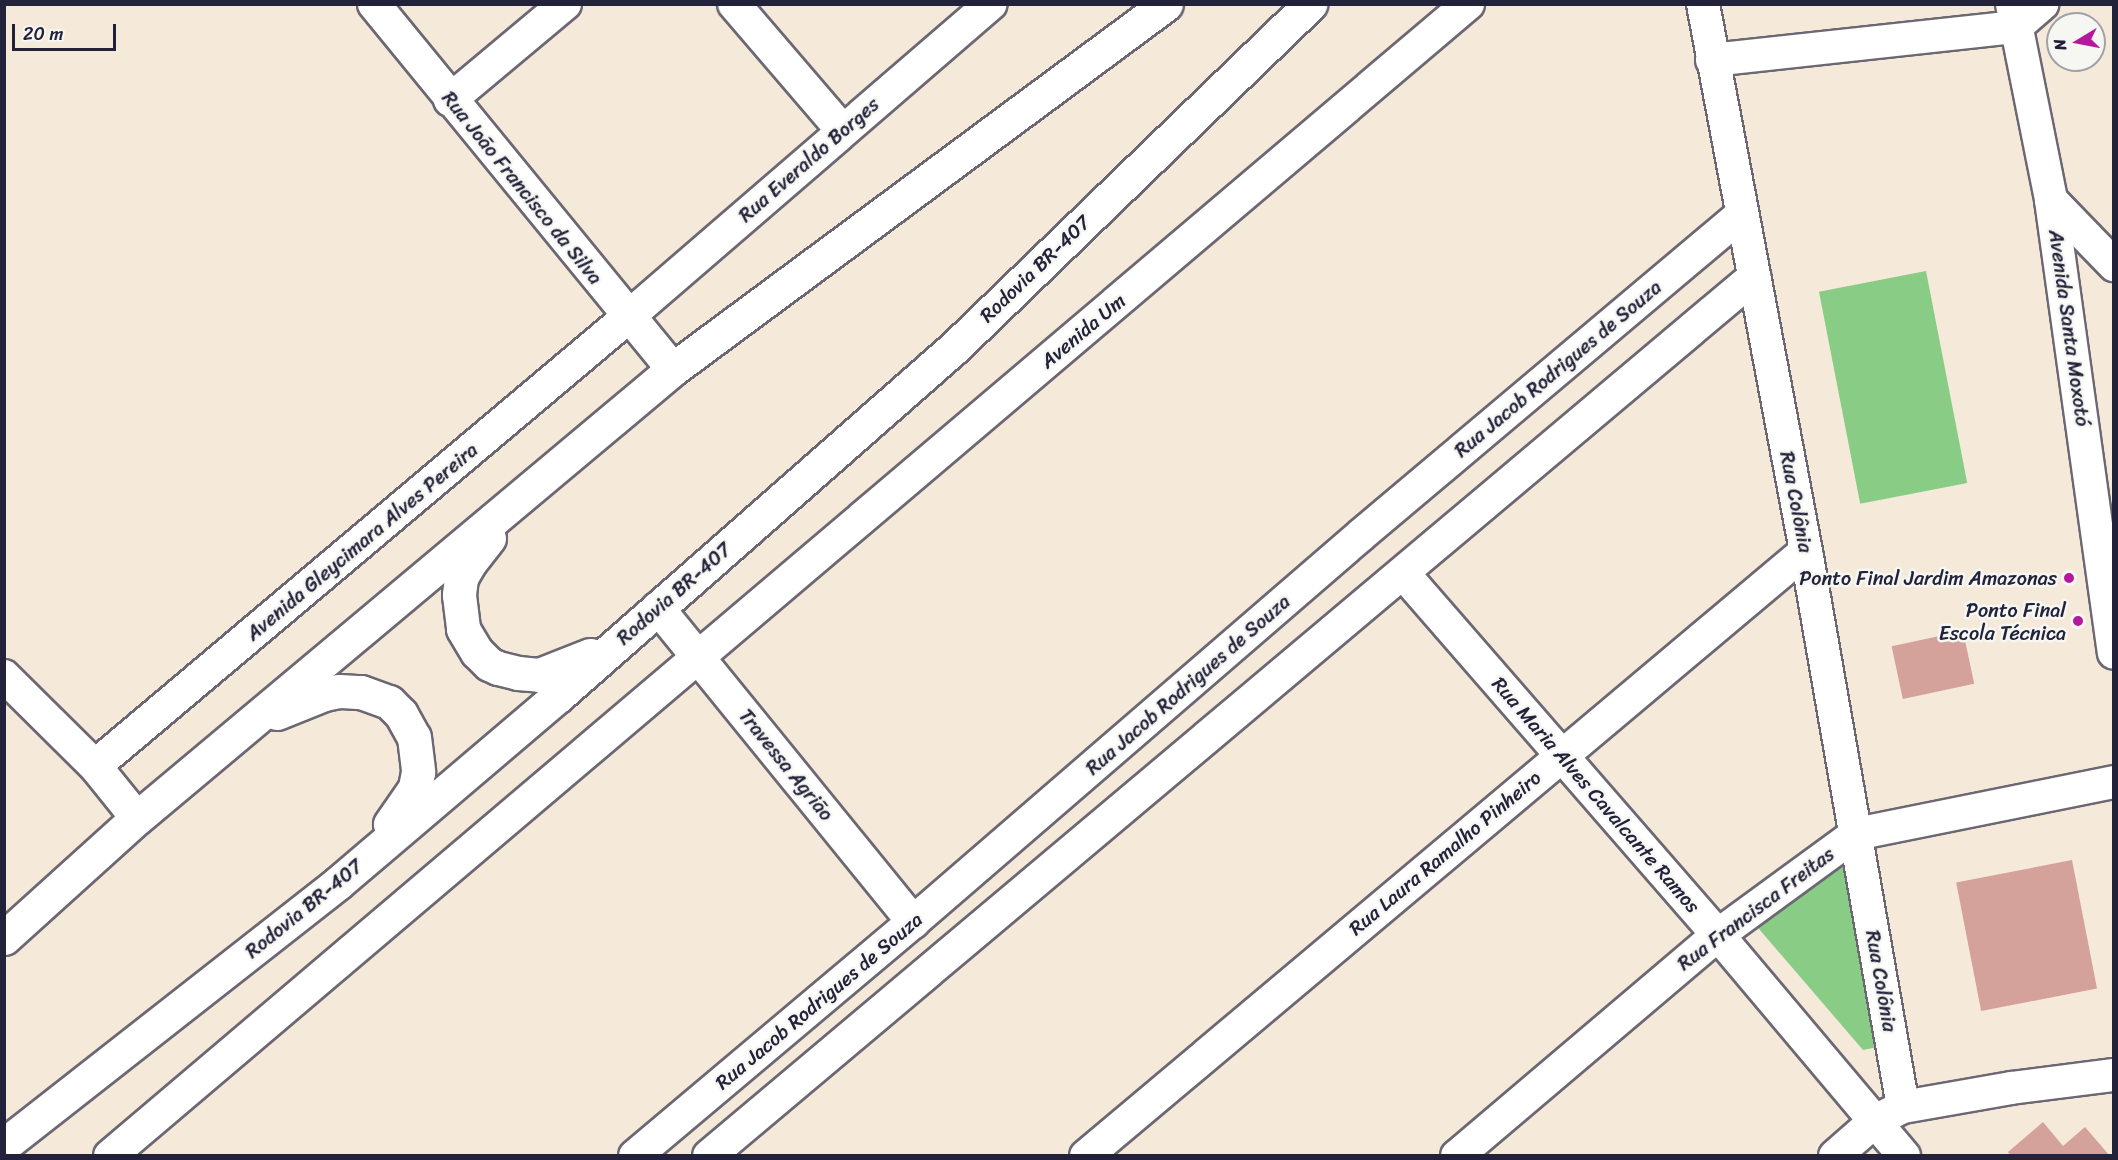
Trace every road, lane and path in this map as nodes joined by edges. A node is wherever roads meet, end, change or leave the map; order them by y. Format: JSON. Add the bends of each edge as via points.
{"nodes":[{"id":1,"x":375,"y":4,"type":"edge"},
{"id":2,"x":565,"y":4,"type":"edge"},
{"id":3,"x":735,"y":4,"type":"edge"},
{"id":4,"x":991,"y":4,"type":"edge"},
{"id":5,"x":1166,"y":4,"type":"edge"},
{"id":6,"x":1310,"y":4,"type":"edge"},
{"id":7,"x":1468,"y":4,"type":"edge"},
{"id":8,"x":1702,"y":4,"type":"edge"},
{"id":9,"x":2042,"y":4,"type":"edge"},
{"id":10,"x":2014,"y":16,"type":"edge"},
{"id":11,"x":1712,"y":60,"type":"junction"},
{"id":12,"x":450,"y":100,"type":"junction"},
{"id":13,"x":842,"y":130,"type":"junction"},
{"id":14,"x":2051,"y":200,"type":"junction"},
{"id":15,"x":1742,"y":214,"type":"junction"},
{"id":16,"x":2114,"y":265,"type":"edge"},
{"id":17,"x":1754,"y":277,"type":"junction"},
{"id":18,"x":628,"y":317,"type":"junction"},
{"id":19,"x":673,"y":369,"type":"junction"},
{"id":20,"x":522,"y":496,"type":"junction"},
{"id":21,"x":1806,"y":551,"type":"junction"},
{"id":22,"x":1403,"y":573,"type":"junction"},
{"id":23,"x":658,"y":608,"type":"junction"},
{"id":24,"x":626,"y":636,"type":"junction"},
{"id":25,"x":2114,"y":653,"type":"edge"},
{"id":26,"x":698,"y":657,"type":"junction"},
{"id":27,"x":4,"y":675,"type":"edge"},
{"id":28,"x":246,"y":727,"type":"junction"},
{"id":29,"x":1562,"y":754,"type":"junction"},
{"id":30,"x":95,"y":766,"type":"junction"},
{"id":31,"x":2114,"y":782,"type":"edge"},
{"id":32,"x":137,"y":818,"type":"junction"},
{"id":33,"x":1856,"y":834,"type":"junction"},
{"id":34,"x":353,"y":870,"type":"junction"},
{"id":35,"x":913,"y":922,"type":"junction"},
{"id":36,"x":1718,"y":935,"type":"junction"},
{"id":37,"x":4,"y":938,"type":"edge"},
{"id":38,"x":2114,"y":1075,"type":"edge"},
{"id":39,"x":1903,"y":1107,"type":"junction"},
{"id":40,"x":1875,"y":1121,"type":"junction"},
{"id":41,"x":4,"y":1145,"type":"edge"},
{"id":42,"x":110,"y":1155,"type":"edge"},
{"id":43,"x":634,"y":1155,"type":"edge"},
{"id":44,"x":709,"y":1155,"type":"edge"},
{"id":45,"x":1086,"y":1155,"type":"edge"},
{"id":46,"x":1457,"y":1155,"type":"edge"},
{"id":47,"x":1834,"y":1155,"type":"edge"},
{"id":48,"x":1904,"y":1155,"type":"edge"}],
"edges":[{"from":1,"to":12,"type":"street","name":"Rua João Francisco da Silva"},
{"from":2,"to":12,"type":"street"},
{"from":3,"to":13,"type":"street"},
{"from":4,"to":13,"type":"street","name":"Rua Everaldo Borges"},
{"from":5,"to":19,"type":"highway"},
{"from":6,"to":23,"type":"highway","name":"Rodovia BR-407","via":[[955,347]]},
{"from":7,"to":26,"type":"street","name":"Avenida Um"},
{"from":8,"to":11,"type":"street","name":"Rua Colônia"},
{"from":9,"to":10,"type":"street"},
{"from":10,"to":11,"type":"street"},
{"from":10,"to":14,"type":"street","name":"Avenida Santa Moxotó"},
{"from":11,"to":15,"type":"street","name":"Rua Colônia"},
{"from":12,"to":18,"type":"street","name":"Rua João Francisco da Silva"},
{"from":13,"to":18,"type":"street","name":"Rua Everaldo Borges"},
{"from":14,"to":16,"type":"street"},
{"from":14,"to":25,"type":"street","name":"Avenida Santa Moxotó"},
{"from":15,"to":17,"type":"street","name":"Rua Colônia"},
{"from":15,"to":35,"type":"street","name":"Rua Jacob Rodrigues de Souza","via":[[1361,535]]},
{"from":17,"to":21,"type":"street","name":"Rua Colônia"},
{"from":17,"to":22,"type":"street"},
{"from":18,"to":19,"type":"street","name":"Rua João Francisco da Silva"},
{"from":18,"to":30,"type":"street","name":"Avenida Gleycimara Alves Pereira"},
{"from":19,"to":20,"type":"highway"},
{"from":20,"to":24,"type":"highway","via":[[462,578],[459,609],[468,640],[489,664],[518,674],[539,675],[573,664]]},
{"from":20,"to":28,"type":"highway"},
{"from":21,"to":29,"type":"street","name":"Rua Laura Ramalho Pinheiro"},
{"from":21,"to":33,"type":"street","name":"Rua Colônia"},
{"from":22,"to":29,"type":"street","name":"Rua Maria Alves Cavalcante Ramos"},
{"from":22,"to":44,"type":"street"},
{"from":23,"to":24,"type":"highway","name":"Rodovia BR-407"},
{"from":23,"to":26,"type":"street","name":"Travessa Agrião"},
{"from":24,"to":34,"type":"highway","name":"Rodovia BR-407"},
{"from":26,"to":35,"type":"street","name":"Travessa Agrião"},
{"from":26,"to":42,"type":"street","name":"Avenida Um"},
{"from":27,"to":30,"type":"street"},
{"from":28,"to":32,"type":"highway"},
{"from":28,"to":34,"type":"highway","via":[[339,691],[380,698],[401,714],[414,737],[418,772],[415,788]]},
{"from":29,"to":36,"type":"street","name":"Rua Maria Alves Cavalcante Ramos"},
{"from":29,"to":45,"type":"street","name":"Rua Laura Ramalho Pinheiro"},
{"from":30,"to":32,"type":"street"},
{"from":31,"to":33,"type":"street","name":"Rua Francisca Freitas"},
{"from":32,"to":37,"type":"highway"},
{"from":33,"to":36,"type":"street","name":"Rua Francisca Freitas"},
{"from":33,"to":39,"type":"street","name":"Rua Colônia"},
{"from":34,"to":41,"type":"highway","name":"Rodovia BR-407"},
{"from":35,"to":43,"type":"street","name":"Rua Jacob Rodrigues de Souza"},
{"from":36,"to":40,"type":"street","name":"Rua Maria Alves Cavalcante Ramos"},
{"from":36,"to":46,"type":"street","name":"Rua Francisca Freitas"},
{"from":38,"to":39,"type":"street"},
{"from":39,"to":40,"type":"street"},
{"from":40,"to":47,"type":"street"},
{"from":40,"to":48,"type":"street","name":"Rua Maria Alves Cavalcante Ramos"}]}
